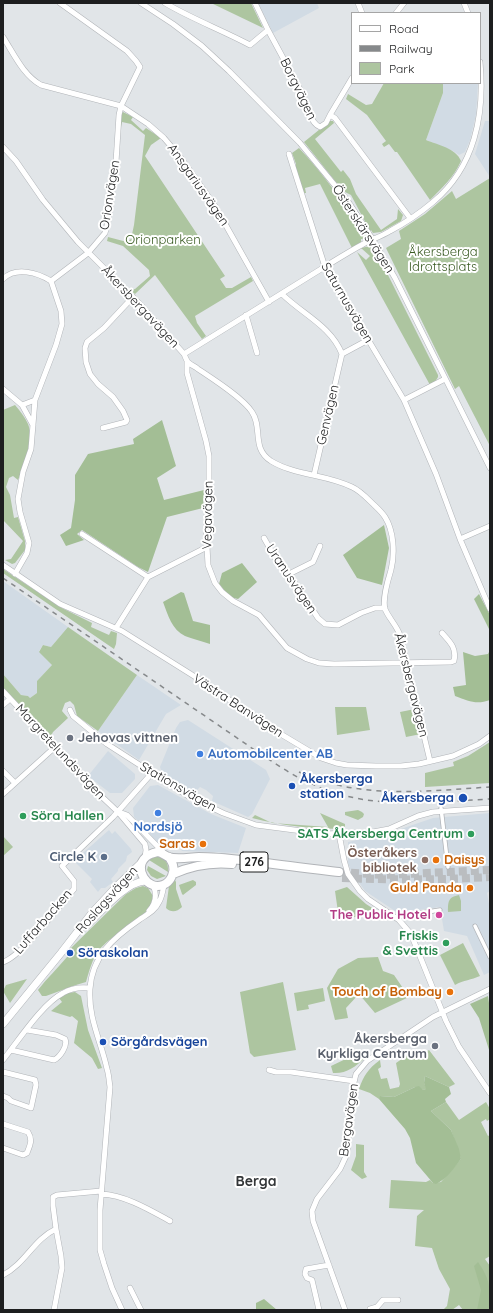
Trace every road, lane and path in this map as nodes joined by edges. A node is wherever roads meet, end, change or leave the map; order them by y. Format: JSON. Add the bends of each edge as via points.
{"nodes":[{"id":1,"x":60,"y":3,"type":"edge"},
{"id":2,"x":141,"y":3,"type":"edge"},
{"id":3,"x":165,"y":3,"type":"edge"},
{"id":4,"x":255,"y":3,"type":"edge"},
{"id":5,"x":404,"y":3,"type":"edge"},
{"id":6,"x":397,"y":12,"type":"edge"},
{"id":7,"x":268,"y":30,"type":"junction"},
{"id":8,"x":3,"y":37,"type":"edge"},
{"id":9,"x":481,"y":75,"type":"edge"},
{"id":10,"x":351,"y":80,"type":"edge"},
{"id":11,"x":121,"y":106,"type":"junction"},
{"id":12,"x":330,"y":115,"type":"junction"},
{"id":13,"x":3,"y":147,"type":"edge"},
{"id":14,"x":289,"y":154,"type":"dead end"},
{"id":15,"x":410,"y":218,"type":"junction"},
{"id":16,"x":373,"y":240,"type":"junction"},
{"id":17,"x":88,"y":253,"type":"junction"},
{"id":18,"x":325,"y":267,"type":"junction"},
{"id":19,"x":3,"y":279,"type":"edge"},
{"id":20,"x":51,"y":281,"type":"junction"},
{"id":21,"x":282,"y":294,"type":"junction"},
{"id":22,"x":133,"y":297,"type":"junction"},
{"id":23,"x":269,"y":302,"type":"junction"},
{"id":24,"x":246,"y":315,"type":"junction"},
{"id":25,"x":368,"y":340,"type":"junction"},
{"id":26,"x":257,"y":353,"type":"dead end"},
{"id":27,"x":184,"y":354,"type":"junction"},
{"id":28,"x":342,"y":354,"type":"junction"},
{"id":29,"x":187,"y":362,"type":"junction"},
{"id":30,"x":445,"y":379,"type":"junction"},
{"id":31,"x":3,"y":389,"type":"edge"},
{"id":32,"x":35,"y":400,"type":"junction"},
{"id":33,"x":404,"y":400,"type":"junction"},
{"id":34,"x":22,"y":405,"type":"junction"},
{"id":35,"x":33,"y":426,"type":"junction"},
{"id":36,"x":103,"y":428,"type":"dead end"},
{"id":37,"x":490,"y":454,"type":"edge"},
{"id":38,"x":484,"y":456,"type":"junction"},
{"id":39,"x":490,"y":468,"type":"edge"},
{"id":40,"x":314,"y":476,"type":"junction"},
{"id":41,"x":490,"y":526,"type":"edge"},
{"id":42,"x":82,"y":534,"type":"dead end"},
{"id":43,"x":264,"y":538,"type":"dead end"},
{"id":44,"x":460,"y":539,"type":"junction"},
{"id":45,"x":320,"y":546,"type":"dead end"},
{"id":46,"x":207,"y":547,"type":"junction"},
{"id":47,"x":3,"y":565,"type":"edge"},
{"id":48,"x":15,"y":574,"type":"junction"},
{"id":49,"x":289,"y":574,"type":"junction"},
{"id":50,"x":148,"y":578,"type":"junction"},
{"id":51,"x":385,"y":608,"type":"junction"},
{"id":52,"x":490,"y":609,"type":"edge"},
{"id":53,"x":116,"y":628,"type":"junction"},
{"id":54,"x":442,"y":633,"type":"dead end"},
{"id":55,"x":407,"y":664,"type":"junction"},
{"id":56,"x":3,"y":691,"type":"edge"},
{"id":57,"x":10,"y":699,"type":"junction"},
{"id":58,"x":3,"y":705,"type":"edge"},
{"id":59,"x":70,"y":710,"type":"dead end"},
{"id":60,"x":490,"y":736,"type":"edge"},
{"id":61,"x":55,"y":747,"type":"junction"},
{"id":62,"x":430,"y":761,"type":"junction"},
{"id":63,"x":3,"y":771,"type":"edge"},
{"id":64,"x":152,"y":773,"type":"junction"},
{"id":65,"x":15,"y":783,"type":"junction"},
{"id":66,"x":3,"y":794,"type":"edge"},
{"id":67,"x":490,"y":808,"type":"edge"},
{"id":68,"x":441,"y":810,"type":"junction"},
{"id":69,"x":118,"y":812,"type":"junction"},
{"id":70,"x":339,"y":834,"type":"junction"},
{"id":71,"x":167,"y":856,"type":"junction"},
{"id":72,"x":143,"y":860,"type":"junction"},
{"id":73,"x":448,"y":867,"type":"dead end"},
{"id":74,"x":173,"y":874,"type":"junction"},
{"id":75,"x":149,"y":883,"type":"junction"},
{"id":76,"x":164,"y":885,"type":"junction"},
{"id":77,"x":440,"y":910,"type":"dead end"},
{"id":78,"x":395,"y":917,"type":"junction"},
{"id":79,"x":143,"y":918,"type":"junction"},
{"id":80,"x":475,"y":926,"type":"dead end"},
{"id":81,"x":72,"y":939,"type":"junction"},
{"id":82,"x":490,"y":957,"type":"edge"},
{"id":83,"x":3,"y":962,"type":"edge"},
{"id":84,"x":90,"y":988,"type":"junction"},
{"id":85,"x":490,"y":989,"type":"edge"},
{"id":86,"x":442,"y":1011,"type":"junction"},
{"id":87,"x":3,"y":1024,"type":"edge"},
{"id":88,"x":27,"y":1030,"type":"junction"},
{"id":89,"x":11,"y":1050,"type":"junction"},
{"id":90,"x":3,"y":1060,"type":"edge"},
{"id":91,"x":269,"y":1070,"type":"dead end"},
{"id":92,"x":3,"y":1072,"type":"edge"},
{"id":93,"x":354,"y":1081,"type":"junction"},
{"id":94,"x":490,"y":1093,"type":"edge"},
{"id":95,"x":3,"y":1096,"type":"edge"},
{"id":96,"x":3,"y":1124,"type":"edge"},
{"id":97,"x":3,"y":1148,"type":"edge"},
{"id":98,"x":101,"y":1192,"type":"junction"},
{"id":99,"x":170,"y":1221,"type":"dead end"},
{"id":100,"x":56,"y":1229,"type":"junction"},
{"id":101,"x":329,"y":1265,"type":"junction"},
{"id":102,"x":3,"y":1275,"type":"edge"},
{"id":103,"x":130,"y":1288,"type":"dead end"},
{"id":104,"x":398,"y":1300,"type":"dead end"},
{"id":105,"x":54,"y":1310,"type":"edge"},
{"id":106,"x":122,"y":1310,"type":"edge"},
{"id":107,"x":141,"y":1310,"type":"edge"},
{"id":108,"x":319,"y":1310,"type":"edge"},
{"id":109,"x":345,"y":1310,"type":"edge"},
{"id":110,"x":370,"y":1310,"type":"edge"}],
"edges":[{"from":1,"to":11,"type":"street","name":"Orionvägen","via":[[117,43],[138,63],[140,67]]},
{"from":2,"to":16,"type":"street","name":"Österskärsvägen","via":[[202,46],[300,143],[347,200]]},
{"from":3,"to":7,"type":"street","via":[[250,45]]},
{"from":4,"to":7,"type":"street","name":"Borgvägen"},
{"from":5,"to":6,"type":"street"},
{"from":7,"to":12,"type":"street","name":"Borgvägen","via":[[316,125],[323,126]]},
{"from":8,"to":11,"type":"street","name":"Ansgariusvägen","via":[[34,81]]},
{"from":9,"to":15,"type":"street","via":[[481,105],[474,141],[467,158],[443,193]]},
{"from":10,"to":12,"type":"street"},
{"from":11,"to":17,"type":"street","name":"Orionvägen","via":[[108,222],[103,236]]},
{"from":11,"to":23,"type":"street","name":"Ansgariusvägen","via":[[158,132],[181,158],[215,206]]},
{"from":12,"to":15,"type":"street","name":"Borgvägen","via":[[335,118]]},
{"from":13,"to":17,"type":"street","name":"Åkersbergavägen","via":[[20,166],[52,212]]},
{"from":14,"to":18,"type":"street","name":"Saturnusvägen"},
{"from":15,"to":16,"type":"street"},
{"from":16,"to":18,"type":"street"},
{"from":16,"to":30,"type":"street","name":"Österskärsvägen","via":[[395,278]]},
{"from":17,"to":20,"type":"street","name":"Orionvägen"},
{"from":17,"to":22,"type":"street","name":"Åkersbergavägen"},
{"from":18,"to":21,"type":"street"},
{"from":18,"to":25,"type":"street","name":"Saturnusvägen"},
{"from":19,"to":20,"type":"street","via":[[8,275],[22,272],[39,275]]},
{"from":20,"to":32,"type":"street","via":[[63,320]]},
{"from":21,"to":23,"type":"street"},
{"from":21,"to":28,"type":"street","via":[[325,328]]},
{"from":22,"to":27,"type":"street","name":"Åkersbergavägen"},
{"from":22,"to":36,"type":"street","via":[[87,342],[86,346],[86,362],[90,374],[113,396],[127,420]]},
{"from":23,"to":24,"type":"street"},
{"from":24,"to":26,"type":"street"},
{"from":24,"to":27,"type":"street"},
{"from":25,"to":28,"type":"street"},
{"from":25,"to":33,"type":"street","name":"Saturnusvägen"},
{"from":27,"to":29,"type":"street","name":"Åkersbergavägen"},
{"from":28,"to":40,"type":"street","name":"Genvägen"},
{"from":29,"to":40,"type":"street","name":"Åkersbergavägen","via":[[222,385],[252,411],[256,421],[258,443],[269,459],[282,467]]},
{"from":29,"to":46,"type":"street","name":"Vegavägen","via":[[187,373],[209,456]]},
{"from":30,"to":33,"type":"street"},
{"from":30,"to":38,"type":"street","name":"Österskärsvägen"},
{"from":31,"to":34,"type":"street"},
{"from":32,"to":34,"type":"street"},
{"from":32,"to":35,"type":"street"},
{"from":33,"to":44,"type":"street","name":"Saturnusvägen","via":[[436,474]]},
{"from":34,"to":35,"type":"street"},
{"from":35,"to":48,"type":"street","via":[[31,449],[18,499],[29,543]]},
{"from":37,"to":38,"type":"street"},
{"from":38,"to":39,"type":"street","name":"Österskärsvägen"},
{"from":40,"to":51,"type":"street","name":"Åkersbergavägen","via":[[338,481],[356,489],[385,517],[394,553],[386,588]]},
{"from":41,"to":44,"type":"street"},
{"from":42,"to":50,"type":"street"},
{"from":43,"to":49,"type":"street","name":"Uranusvägen","via":[[277,561]]},
{"from":44,"to":52,"type":"street","name":"Saturnusvägen"},
{"from":45,"to":49,"type":"street","via":[[313,562]]},
{"from":46,"to":50,"type":"street"},
{"from":46,"to":55,"type":"street","name":"Vegavägen","via":[[208,564],[222,592],[232,601],[259,615],[287,648],[295,653],[319,663]]},
{"from":47,"to":48,"type":"street","name":"Västra Banvägen"},
{"from":48,"to":53,"type":"street","name":"Västra Banvägen","via":[[60,604]]},
{"from":49,"to":51,"type":"street","name":"Uranusvägen","via":[[318,618],[325,624],[338,625],[360,613]]},
{"from":50,"to":53,"type":"street"},
{"from":51,"to":55,"type":"street","name":"Åkersbergavägen","via":[[397,627]]},
{"from":53,"to":62,"type":"street","name":"Västra Banvägen","via":[[321,758],[360,766],[401,766]]},
{"from":54,"to":55,"type":"street","name":"Vegavägen","via":[[454,647],[454,661]]},
{"from":55,"to":62,"type":"street","name":"Åkersbergavägen"},
{"from":56,"to":57,"type":"street","name":"Margretelundsvägen"},
{"from":57,"to":58,"type":"street"},
{"from":57,"to":61,"type":"street","name":"Margretelundsvägen"},
{"from":59,"to":64,"type":"street","name":"Stationsvägen","via":[[73,716],[107,744]]},
{"from":60,"to":62,"type":"street","name":"Västra Banvägen","via":[[462,753]]},
{"from":61,"to":65,"type":"street"},
{"from":61,"to":69,"type":"street","name":"Margretelundsvägen"},
{"from":63,"to":65,"type":"street"},
{"from":64,"to":69,"type":"street","name":"Luffarbacken"},
{"from":64,"to":70,"type":"street","name":"Stationsvägen","via":[[194,799],[246,822],[270,828]]},
{"from":65,"to":66,"type":"street"},
{"from":67,"to":68,"type":"street","name":"Stationsvägen"},
{"from":68,"to":70,"type":"street","name":"Stationsvägen","via":[[380,831]]},
{"from":68,"to":73,"type":"street"},
{"from":69,"to":71,"type":"street","name":"Margretelundsvägen","via":[[127,815]]},
{"from":69,"to":72,"type":"street","name":"Margretelundsvägen","via":[[145,844]]},
{"from":69,"to":83,"type":"street","name":"Luffarbacken","via":[[62,866],[74,882],[74,889],[32,939],[14,956]]},
{"from":70,"to":78,"type":"street","via":[[345,866],[354,884],[368,899]]},
{"from":71,"to":72,"type":"main road","name":"Roslagsvägen","number":"276","via":[[157,852]]},
{"from":71,"to":74,"type":"main road","via":[[173,865]]},
{"from":71,"to":74,"type":"main road","name":"Roslagsvägen","number":"276","via":[[225,858],[340,875],[226,864],[204,864]]},
{"from":72,"to":75,"type":"main road","name":"Roslagsvägen","via":[[140,869],[142,876]]},
{"from":72,"to":81,"type":"main road","name":"Roslagsvägen","via":[[102,902]]},
{"from":74,"to":76,"type":"main road","name":"Roslagsvägen","number":"276"},
{"from":75,"to":76,"type":"main road","name":"Roslagsvägen"},
{"from":75,"to":79,"type":"street","via":[[156,892],[152,908]]},
{"from":75,"to":81,"type":"main road","name":"Roslagsvägen","via":[[140,881],[134,884]]},
{"from":76,"to":79,"type":"street","via":[[154,910]]},
{"from":77,"to":78,"type":"street"},
{"from":78,"to":86,"type":"street","via":[[414,939]]},
{"from":79,"to":84,"type":"street","via":[[108,945],[94,968]]},
{"from":80,"to":82,"type":"street"},
{"from":81,"to":87,"type":"main road","name":"Roslagsvägen"},
{"from":84,"to":88,"type":"street","via":[[73,989],[62,993],[50,1002]]},
{"from":84,"to":98,"type":"street","via":[[89,1005],[108,1069],[110,1087]]},
{"from":85,"to":86,"type":"street","name":"Bergavägen"},
{"from":86,"to":93,"type":"street","name":"Bergavägen","via":[[367,1061],[356,1074]]},
{"from":86,"to":94,"type":"street","via":[[459,1047]]},
{"from":88,"to":89,"type":"street"},
{"from":88,"to":89,"type":"street","via":[[65,1039],[66,1044],[59,1058],[54,1060]]},
{"from":89,"to":90,"type":"street"},
{"from":91,"to":93,"type":"street"},
{"from":92,"to":95,"type":"street","via":[[35,1080],[36,1085],[31,1108]]},
{"from":93,"to":101,"type":"street","name":"Bergavägen","via":[[347,1154],[340,1169],[316,1199],[312,1211],[313,1221]]},
{"from":96,"to":97,"type":"street","via":[[28,1132],[31,1143],[27,1153],[23,1155]]},
{"from":98,"to":99,"type":"street","via":[[145,1207]]},
{"from":98,"to":100,"type":"street","via":[[53,1197]]},
{"from":98,"to":106,"type":"street","via":[[100,1250]]},
{"from":100,"to":102,"type":"street","via":[[44,1236],[21,1262]]},
{"from":100,"to":105,"type":"street","via":[[62,1268]]},
{"from":101,"to":108,"type":"street","via":[[306,1269],[305,1274],[312,1280]]},
{"from":101,"to":109,"type":"street","name":"Bergavägen"},
{"from":103,"to":107,"type":"street"},
{"from":104,"to":110,"type":"street","via":[[383,1300]]}]}
